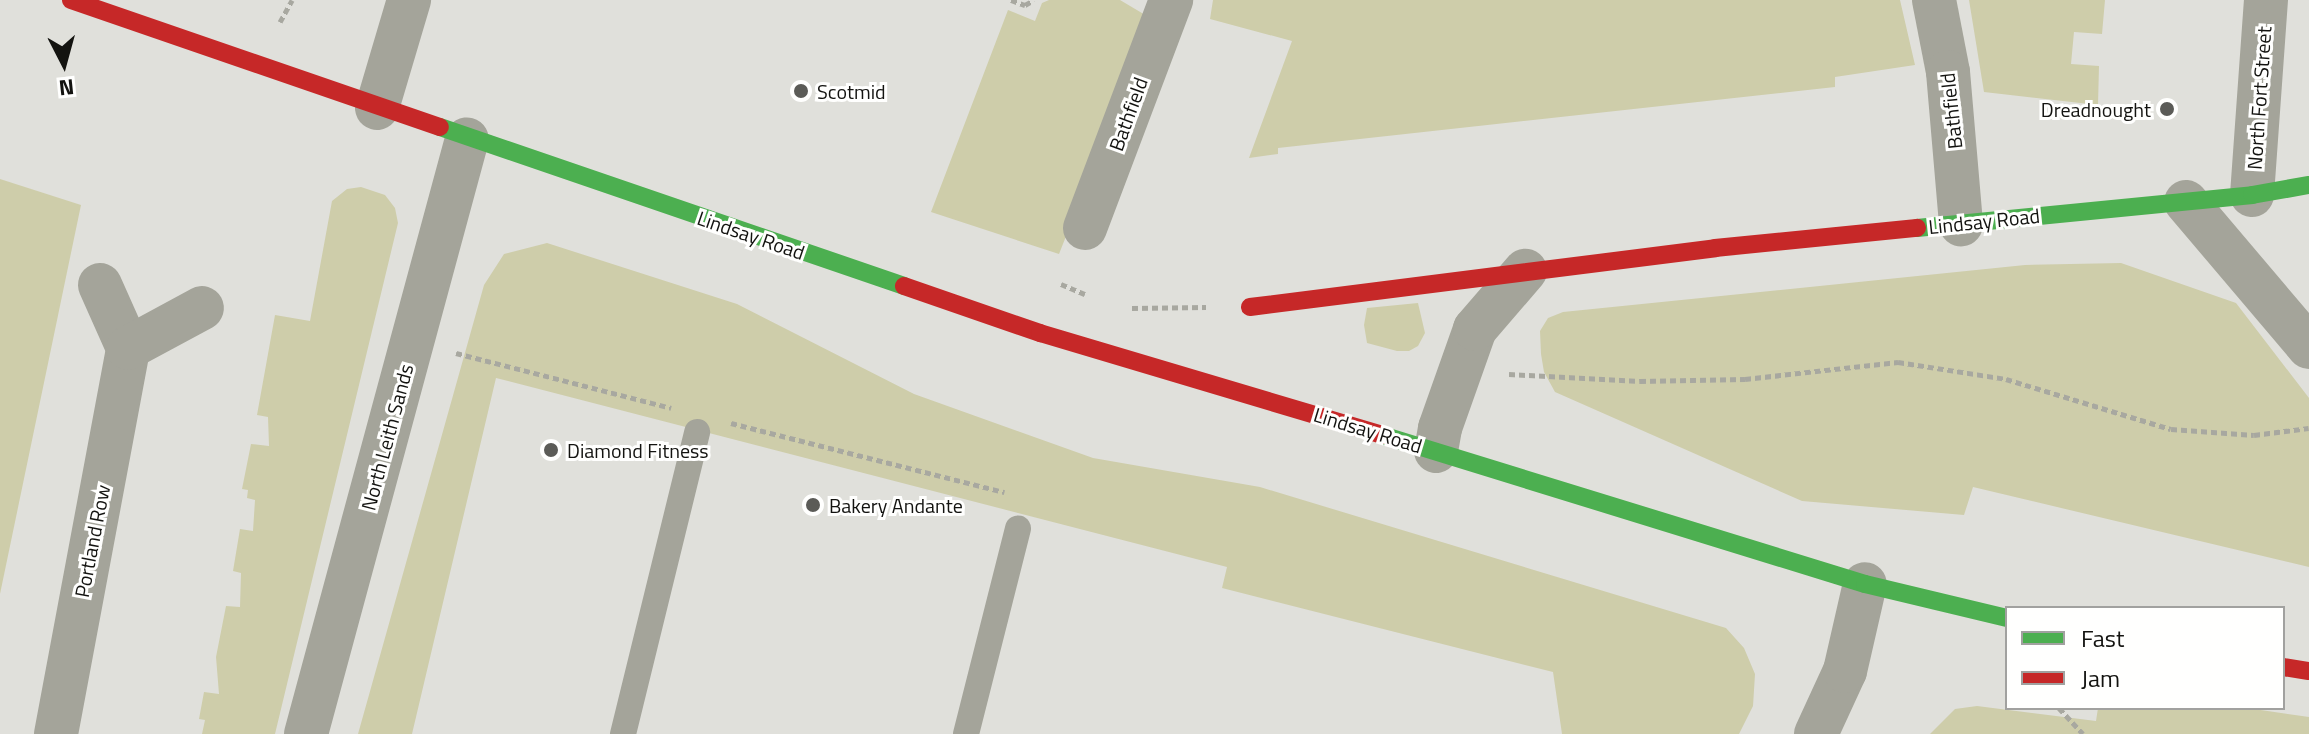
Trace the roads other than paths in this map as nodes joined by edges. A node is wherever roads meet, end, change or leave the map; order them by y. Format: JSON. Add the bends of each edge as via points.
{"nodes":[{"id":1,"x":71,"y":0,"type":"edge"},
{"id":2,"x":409,"y":0,"type":"edge"},
{"id":3,"x":1171,"y":0,"type":"edge"},
{"id":4,"x":1934,"y":0,"type":"edge"},
{"id":5,"x":2266,"y":0,"type":"edge"},
{"id":6,"x":377,"y":108,"type":"junction"},
{"id":7,"x":467,"y":139,"type":"junction"},
{"id":8,"x":2309,"y":185,"type":"edge"},
{"id":9,"x":2252,"y":195,"type":"junction"},
{"id":10,"x":2186,"y":202,"type":"junction"},
{"id":11,"x":1961,"y":224,"type":"junction"},
{"id":12,"x":1085,"y":228,"type":"road end"},
{"id":13,"x":1525,"y":271,"type":"junction"},
{"id":14,"x":100,"y":285,"type":"dead end"},
{"id":15,"x":1250,"y":307,"type":"road end"},
{"id":16,"x":202,"y":308,"type":"dead end"},
{"id":17,"x":2309,"y":347,"type":"edge"},
{"id":18,"x":128,"y":348,"type":"junction"},
{"id":19,"x":699,"y":421,"type":"road end"},
{"id":20,"x":1436,"y":451,"type":"junction"},
{"id":21,"x":1018,"y":528,"type":"road end"},
{"id":22,"x":1865,"y":584,"type":"junction"},
{"id":23,"x":2005,"y":618,"type":"edge"},
{"id":24,"x":2285,"y":667,"type":"edge"},
{"id":25,"x":2309,"y":671,"type":"edge"},
{"id":26,"x":56,"y":734,"type":"edge"},
{"id":27,"x":306,"y":734,"type":"edge"},
{"id":28,"x":623,"y":734,"type":"edge"},
{"id":29,"x":966,"y":734,"type":"edge"},
{"id":30,"x":1816,"y":734,"type":"edge"}],
"edges":[{"from":1,"to":6,"type":"main road","name":"Lindsay Road"},
{"from":2,"to":6,"type":"street"},
{"from":3,"to":12,"type":"street","name":"Bathfield"},
{"from":4,"to":11,"type":"street","name":"Bathfield","via":[[1948,72]]},
{"from":5,"to":9,"type":"street","name":"North Fort Street"},
{"from":6,"to":7,"type":"main road","name":"Lindsay Road"},
{"from":7,"to":20,"type":"main road","name":"Lindsay Road","via":[[1040,333]]},
{"from":7,"to":27,"type":"street","name":"North Leith Sands"},
{"from":8,"to":9,"type":"main road","name":"Lindsay Road"},
{"from":9,"to":10,"type":"main road","name":"Lindsay Road"},
{"from":10,"to":11,"type":"main road","name":"Lindsay Road"},
{"from":10,"to":17,"type":"street"},
{"from":11,"to":13,"type":"main road","name":"Lindsay Road"},
{"from":13,"to":15,"type":"main road","name":"Lindsay Road"},
{"from":13,"to":20,"type":"street","name":"Lindsay Road","via":[[1475,329]]},
{"from":14,"to":18,"type":"street"},
{"from":16,"to":18,"type":"street"},
{"from":18,"to":26,"type":"street","name":"Portland Row","via":[[71,581]]},
{"from":19,"to":28,"type":"lane"},
{"from":20,"to":22,"type":"main road","name":"Lindsay Road"},
{"from":21,"to":29,"type":"lane"},
{"from":22,"to":23,"type":"main road","name":"Lindsay Road"},
{"from":22,"to":30,"type":"street","via":[[1845,671]]},
{"from":24,"to":25,"type":"main road"}]}
